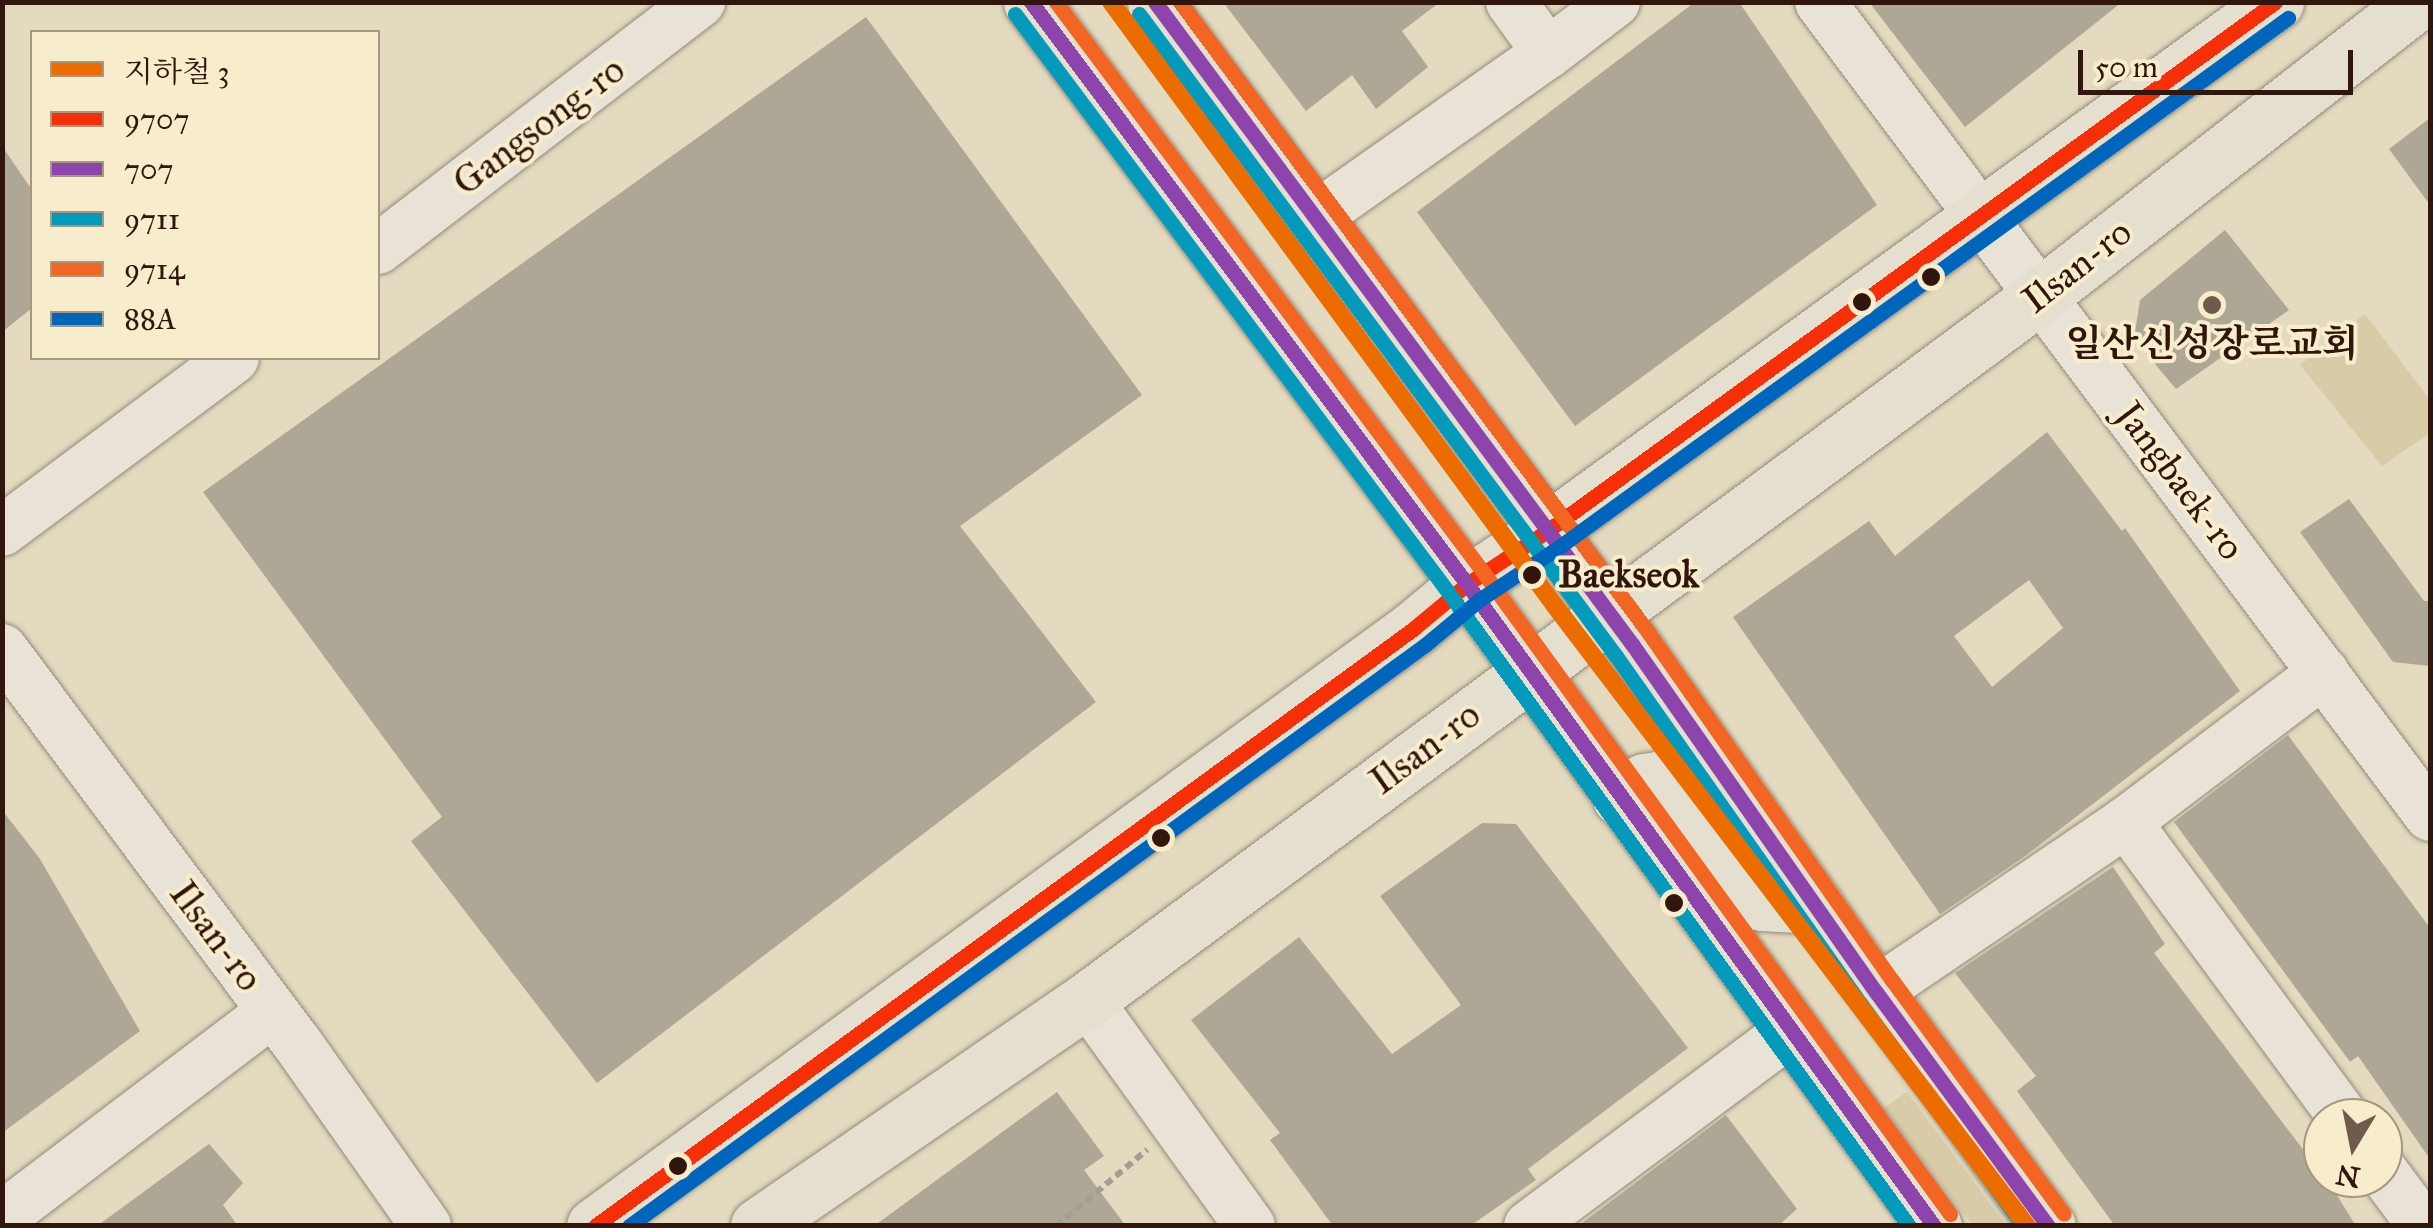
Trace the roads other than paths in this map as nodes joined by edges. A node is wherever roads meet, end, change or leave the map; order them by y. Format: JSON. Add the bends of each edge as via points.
{"nodes":[{"id":1,"x":700,"y":2,"type":"edge"},
{"id":2,"x":1031,"y":2,"type":"edge"},
{"id":3,"x":1154,"y":2,"type":"edge"},
{"id":4,"x":1511,"y":2,"type":"edge"},
{"id":5,"x":1615,"y":2,"type":"edge"},
{"id":6,"x":1820,"y":2,"type":"edge"},
{"id":7,"x":2276,"y":2,"type":"edge"},
{"id":8,"x":2417,"y":2,"type":"edge"},
{"id":9,"x":1548,"y":53,"type":"junction"},
{"id":10,"x":1981,"y":214,"type":"junction"},
{"id":11,"x":1314,"y":218,"type":"junction"},
{"id":12,"x":380,"y":247,"type":"edge"},
{"id":13,"x":2041,"y":294,"type":"junction"},
{"id":14,"x":231,"y":360,"type":"edge"},
{"id":15,"x":2,"y":531,"type":"edge"},
{"id":16,"x":1548,"y":531,"type":"junction"},
{"id":17,"x":1466,"y":584,"type":"junction"},
{"id":18,"x":1609,"y":612,"type":"junction"},
{"id":19,"x":2,"y":649,"type":"edge"},
{"id":20,"x":1527,"y":672,"type":"junction"},
{"id":21,"x":2324,"y":672,"type":"junction"},
{"id":22,"x":2422,"y":785,"type":"edge"},
{"id":23,"x":1620,"y":798,"type":"junction"},
{"id":24,"x":2126,"y":822,"type":"junction"},
{"id":25,"x":1816,"y":906,"type":"junction"},
{"id":26,"x":1876,"y":992,"type":"junction"},
{"id":27,"x":1087,"y":1000,"type":"junction"},
{"id":28,"x":273,"y":1011,"type":"junction"},
{"id":29,"x":1792,"y":1030,"type":"junction"},
{"id":30,"x":2329,"y":1098,"type":"edge"},
{"id":31,"x":2402,"y":1198,"type":"edge"},
{"id":32,"x":2039,"y":1216,"type":"edge"},
{"id":33,"x":2,"y":1217,"type":"edge"},
{"id":34,"x":1540,"y":1222,"type":"edge"},
{"id":35,"x":426,"y":1226,"type":"edge"},
{"id":36,"x":594,"y":1226,"type":"edge"},
{"id":37,"x":758,"y":1226,"type":"edge"},
{"id":38,"x":1250,"y":1226,"type":"edge"},
{"id":39,"x":1934,"y":1226,"type":"edge"},
{"id":40,"x":2423,"y":1226,"type":"edge"}],
"edges":[{"from":1,"to":12,"type":"street","name":"Gangsong-ro"},
{"from":2,"to":17,"type":"main road"},
{"from":3,"to":11,"type":"main road"},
{"from":4,"to":9,"type":"street"},
{"from":5,"to":9,"type":"street"},
{"from":6,"to":10,"type":"street","name":"Jangbaek-ro"},
{"from":7,"to":10,"type":"main road"},
{"from":8,"to":13,"type":"main road","name":"Ilsan-ro"},
{"from":9,"to":11,"type":"street"},
{"from":10,"to":13,"type":"street","name":"Jangbaek-ro"},
{"from":10,"to":16,"type":"main road"},
{"from":11,"to":16,"type":"main road"},
{"from":13,"to":18,"type":"main road","name":"Ilsan-ro"},
{"from":13,"to":21,"type":"street","name":"Jangbaek-ro"},
{"from":14,"to":15,"type":"street"},
{"from":16,"to":17,"type":"main road"},
{"from":16,"to":18,"type":"main road"},
{"from":17,"to":20,"type":"main road"},
{"from":17,"to":36,"type":"main road"},
{"from":18,"to":20,"type":"main road","name":"Ilsan-ro"},
{"from":18,"to":25,"type":"main road"},
{"from":19,"to":28,"type":"street","name":"Ilsan-ro"},
{"from":20,"to":23,"type":"main road"},
{"from":20,"to":27,"type":"main road","name":"Ilsan-ro"},
{"from":21,"to":22,"type":"street","name":"Jangbaek-ro"},
{"from":21,"to":24,"type":"street"},
{"from":23,"to":25,"type":"main road","via":[[1644,781],[1658,780],[1676,790],[1762,902]]},
{"from":23,"to":29,"type":"main road"},
{"from":24,"to":26,"type":"street"},
{"from":24,"to":30,"type":"street"},
{"from":25,"to":26,"type":"main road"},
{"from":26,"to":32,"type":"main road"},
{"from":27,"to":37,"type":"main road","name":"Ilsan-ro"},
{"from":27,"to":38,"type":"street"},
{"from":28,"to":33,"type":"street"},
{"from":28,"to":35,"type":"street","name":"Ilsan-ro"},
{"from":29,"to":34,"type":"street"},
{"from":29,"to":39,"type":"main road"},
{"from":31,"to":40,"type":"street"}]}
